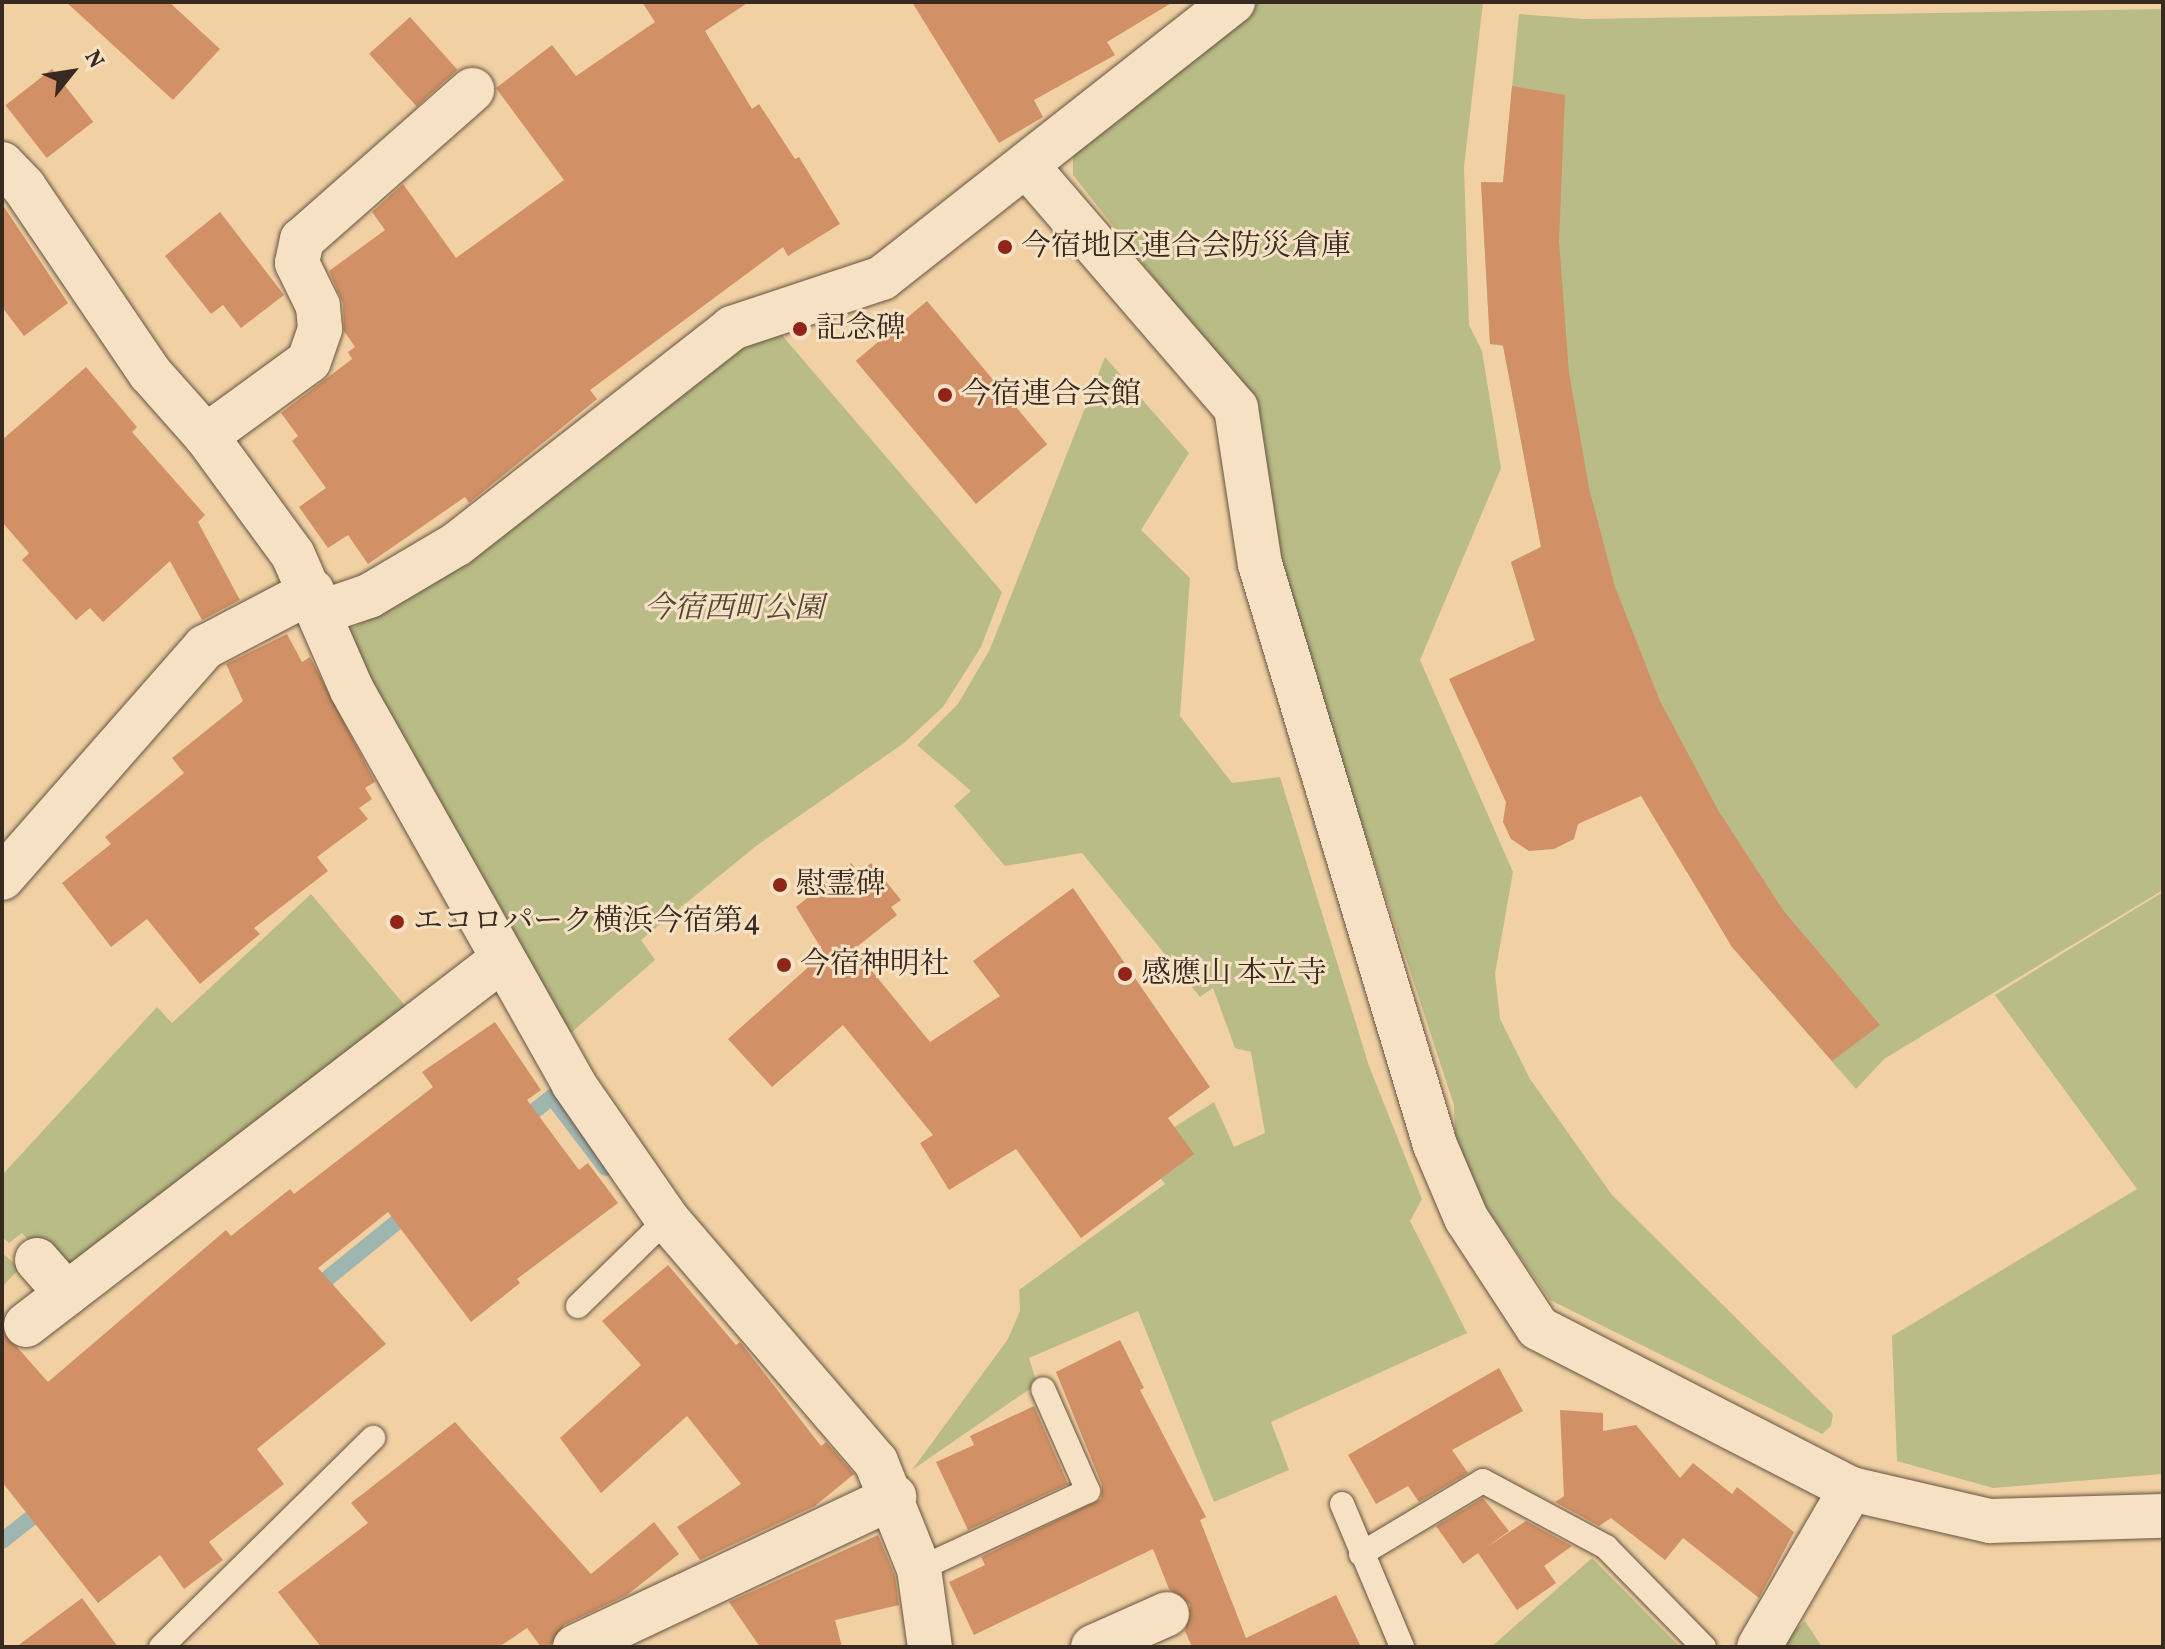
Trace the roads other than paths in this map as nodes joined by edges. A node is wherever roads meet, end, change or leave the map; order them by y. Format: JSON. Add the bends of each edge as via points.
{"nodes":[{"id":1,"x":1233,"y":2,"type":"edge"},
{"id":2,"x":472,"y":90,"type":"dead end"},
{"id":3,"x":1027,"y":166,"type":"junction"},
{"id":4,"x":9,"y":185,"type":"edge"},
{"id":5,"x":206,"y":436,"type":"junction"},
{"id":6,"x":315,"y":602,"type":"junction"},
{"id":7,"x":2,"y":878,"type":"edge"},
{"id":8,"x":500,"y":961,"type":"junction"},
{"id":9,"x":667,"y":1219,"type":"junction"},
{"id":10,"x":37,"y":1260,"type":"dead end"},
{"id":11,"x":67,"y":1294,"type":"junction"},
{"id":12,"x":578,"y":1306,"type":"dead end"},
{"id":13,"x":26,"y":1325,"type":"dead end"},
{"id":14,"x":1043,"y":1389,"type":"dead end"},
{"id":15,"x":373,"y":1438,"type":"dead end"},
{"id":16,"x":1851,"y":1489,"type":"junction"},
{"id":17,"x":894,"y":1497,"type":"junction"},
{"id":18,"x":1342,"y":1504,"type":"dead end"},
{"id":19,"x":2163,"y":1516,"type":"edge"},
{"id":20,"x":1361,"y":1554,"type":"junction"},
{"id":21,"x":919,"y":1569,"type":"junction"},
{"id":22,"x":1167,"y":1614,"type":"dead end"},
{"id":23,"x":161,"y":1647,"type":"edge"},
{"id":24,"x":575,"y":1647,"type":"edge"},
{"id":25,"x":930,"y":1647,"type":"edge"},
{"id":26,"x":1093,"y":1647,"type":"edge"},
{"id":27,"x":1402,"y":1647,"type":"edge"},
{"id":28,"x":1704,"y":1647,"type":"edge"},
{"id":29,"x":1759,"y":1647,"type":"edge"}],
"edges":[{"from":1,"to":3,"type":"street"},
{"from":2,"to":5,"type":"street","via":[[302,240],[297,263],[318,306],[320,329],[309,361]]},
{"from":3,"to":6,"type":"street","via":[[882,278],[732,328],[457,544],[401,580]]},
{"from":3,"to":16,"type":"street","via":[[1236,408],[1260,564],[1435,1145],[1466,1218],[1538,1328]]},
{"from":4,"to":5,"type":"street","via":[[150,373]]},
{"from":5,"to":6,"type":"street","via":[[293,555]]},
{"from":6,"to":7,"type":"street","via":[[205,647]]},
{"from":6,"to":8,"type":"street","via":[[352,690]]},
{"from":8,"to":9,"type":"street","via":[[573,1083]]},
{"from":8,"to":11,"type":"street"},
{"from":9,"to":12,"type":"lane"},
{"from":9,"to":17,"type":"street","via":[[876,1462]]},
{"from":10,"to":11,"type":"street"},
{"from":11,"to":13,"type":"street"},
{"from":14,"to":21,"type":"lane","via":[[1088,1491]]},
{"from":15,"to":23,"type":"lane"},
{"from":16,"to":19,"type":"street","via":[[1990,1521]]},
{"from":16,"to":29,"type":"street"},
{"from":17,"to":21,"type":"street"},
{"from":17,"to":24,"type":"street"},
{"from":18,"to":20,"type":"lane"},
{"from":20,"to":27,"type":"lane"},
{"from":20,"to":28,"type":"lane","via":[[1483,1481],[1606,1547]]},
{"from":21,"to":25,"type":"street"},
{"from":22,"to":26,"type":"street"}]}
